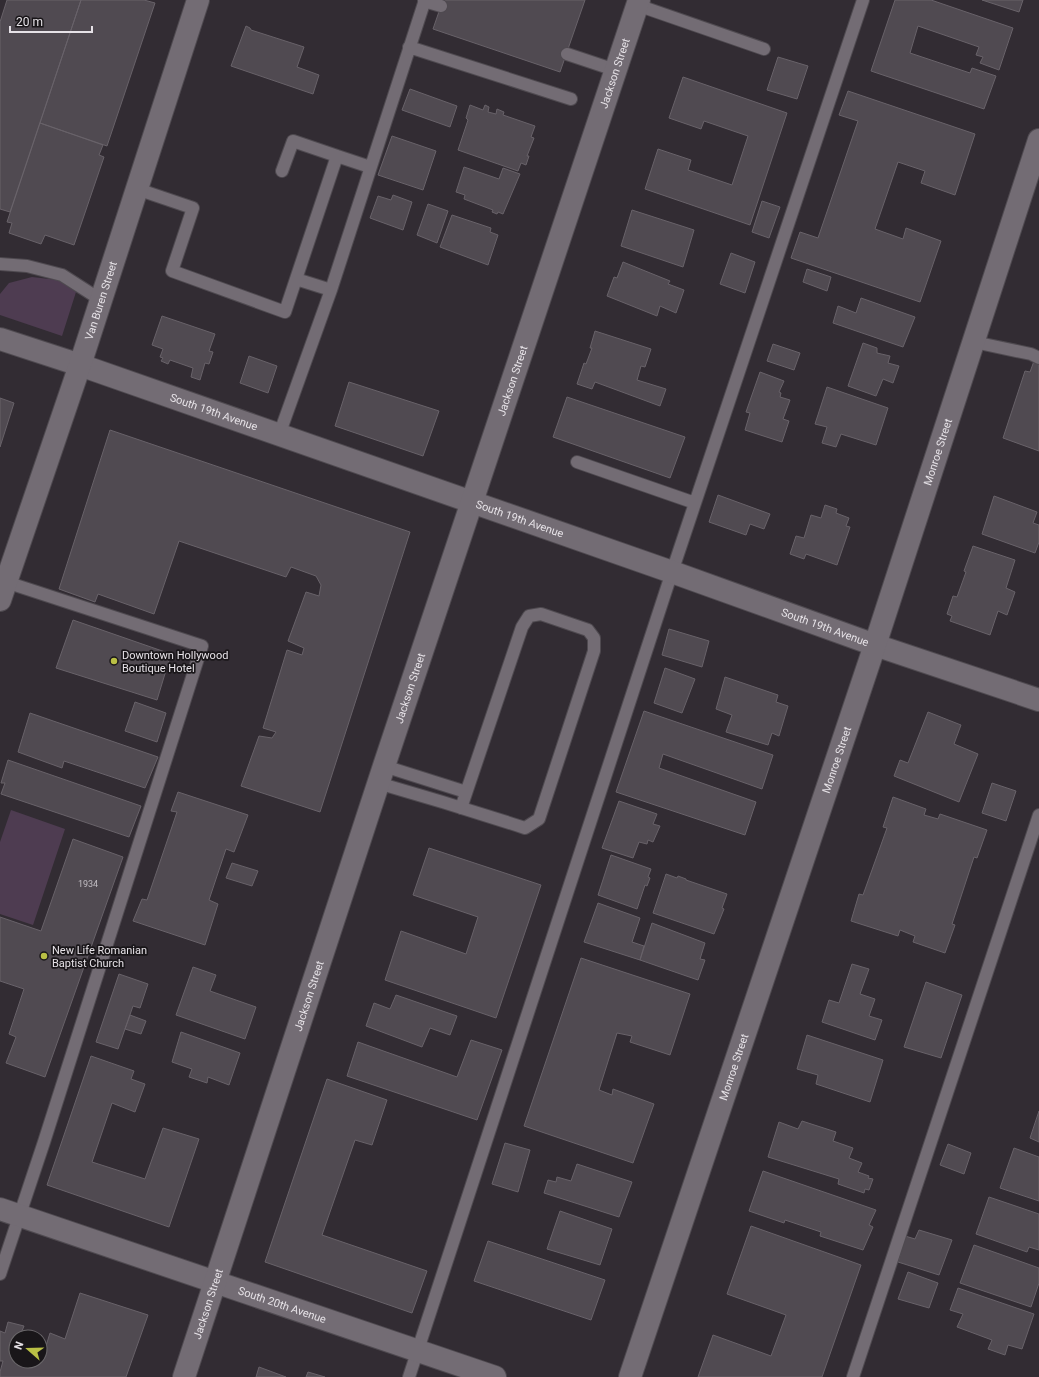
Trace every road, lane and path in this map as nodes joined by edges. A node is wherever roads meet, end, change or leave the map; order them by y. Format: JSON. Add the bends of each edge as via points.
{"nodes":[{"id":1,"x":198,"y":0,"type":"edge"},
{"id":2,"x":425,"y":0,"type":"edge"},
{"id":3,"x":863,"y":0,"type":"edge"},
{"id":4,"x":638,"y":2,"type":"edge"},
{"id":5,"x":440,"y":6,"type":"dead end"},
{"id":6,"x":410,"y":47,"type":"junction"},
{"id":7,"x":764,"y":50,"type":"dead end"},
{"id":8,"x":567,"y":54,"type":"dead end"},
{"id":9,"x":615,"y":70,"type":"junction"},
{"id":10,"x":570,"y":99,"type":"dead end"},
{"id":11,"x":1039,"y":140,"type":"edge"},
{"id":12,"x":337,"y":156,"type":"junction"},
{"id":13,"x":370,"y":167,"type":"junction"},
{"id":14,"x":282,"y":171,"type":"dead end"},
{"id":15,"x":137,"y":189,"type":"junction"},
{"id":16,"x":0,"y":264,"type":"edge"},
{"id":17,"x":296,"y":279,"type":"junction"},
{"id":18,"x":331,"y":290,"type":"junction"},
{"id":19,"x":101,"y":300,"type":"junction"},
{"id":20,"x":0,"y":339,"type":"edge"},
{"id":21,"x":974,"y":342,"type":"junction"},
{"id":22,"x":1039,"y":358,"type":"edge"},
{"id":23,"x":80,"y":365,"type":"junction"},
{"id":24,"x":279,"y":435,"type":"junction"},
{"id":25,"x":577,"y":462,"type":"dead end"},
{"id":26,"x":471,"y":502,"type":"junction"},
{"id":27,"x":695,"y":503,"type":"junction"},
{"id":28,"x":672,"y":572,"type":"junction"},
{"id":29,"x":3,"y":591,"type":"edge"},
{"id":30,"x":875,"y":645,"type":"junction"},
{"id":31,"x":1039,"y":700,"type":"edge"},
{"id":32,"x":381,"y":774,"type":"junction"},
{"id":33,"x":466,"y":792,"type":"junction"},
{"id":34,"x":461,"y":808,"type":"junction"},
{"id":35,"x":1039,"y":815,"type":"edge"},
{"id":36,"x":10,"y":1213,"type":"edge"},
{"id":37,"x":0,"y":1274,"type":"edge"},
{"id":38,"x":216,"y":1283,"type":"junction"},
{"id":39,"x":418,"y":1351,"type":"junction"},
{"id":40,"x":184,"y":1377,"type":"edge"},
{"id":41,"x":409,"y":1377,"type":"edge"},
{"id":42,"x":495,"y":1377,"type":"edge"},
{"id":43,"x":630,"y":1377,"type":"edge"},
{"id":44,"x":853,"y":1377,"type":"edge"}],
"edges":[{"from":1,"to":15,"type":"street","name":"Van Buren Street"},
{"from":2,"to":5,"type":"lane"},
{"from":2,"to":6,"type":"lane"},
{"from":3,"to":27,"type":"lane"},
{"from":4,"to":7,"type":"lane"},
{"from":4,"to":9,"type":"street","name":"Jackson Street"},
{"from":6,"to":10,"type":"lane"},
{"from":6,"to":13,"type":"lane"},
{"from":8,"to":9,"type":"lane"},
{"from":9,"to":26,"type":"street","name":"Jackson Street"},
{"from":11,"to":21,"type":"street","name":"Monroe Street"},
{"from":12,"to":13,"type":"lane"},
{"from":12,"to":14,"type":"lane","via":[[293,140]]},
{"from":12,"to":17,"type":"lane"},
{"from":13,"to":18,"type":"lane"},
{"from":15,"to":17,"type":"lane","via":[[193,208],[172,271],[285,312]]},
{"from":15,"to":19,"type":"street","name":"Van Buren Street"},
{"from":16,"to":19,"type":"lane","via":[[27,266],[62,275]]},
{"from":17,"to":18,"type":"lane"},
{"from":18,"to":24,"type":"lane"},
{"from":19,"to":23,"type":"street","name":"Van Buren Street"},
{"from":20,"to":23,"type":"street","name":"South 19th Avenue"},
{"from":21,"to":22,"type":"lane"},
{"from":21,"to":30,"type":"street","name":"Monroe Street"},
{"from":23,"to":24,"type":"street","name":"South 19th Avenue"},
{"from":23,"to":29,"type":"street","name":"Van Buren Street"},
{"from":24,"to":26,"type":"street","name":"South 19th Avenue"},
{"from":25,"to":27,"type":"lane"},
{"from":26,"to":28,"type":"street","name":"South 19th Avenue"},
{"from":26,"to":32,"type":"street","name":"Jackson Street"},
{"from":27,"to":28,"type":"lane"},
{"from":28,"to":30,"type":"street","name":"South 19th Avenue"},
{"from":28,"to":39,"type":"lane"},
{"from":29,"to":36,"type":"lane","via":[[202,646]]},
{"from":30,"to":31,"type":"street","name":"South 19th Avenue"},
{"from":30,"to":43,"type":"street","name":"Monroe Street"},
{"from":32,"to":33,"type":"lane"},
{"from":32,"to":34,"type":"lane"},
{"from":32,"to":38,"type":"street","name":"Jackson Street"},
{"from":33,"to":34,"type":"lane"},
{"from":33,"to":34,"type":"lane","via":[[522,627],[529,616],[541,614],[588,630],[594,638],[594,651],[539,819],[525,828]]},
{"from":35,"to":44,"type":"lane"},
{"from":36,"to":37,"type":"lane"},
{"from":36,"to":38,"type":"street","name":"South 20th Avenue"},
{"from":38,"to":39,"type":"street","name":"South 20th Avenue"},
{"from":38,"to":40,"type":"street","name":"Jackson Street"},
{"from":39,"to":41,"type":"lane"},
{"from":39,"to":42,"type":"street","name":"South 20th Avenue"}]}
